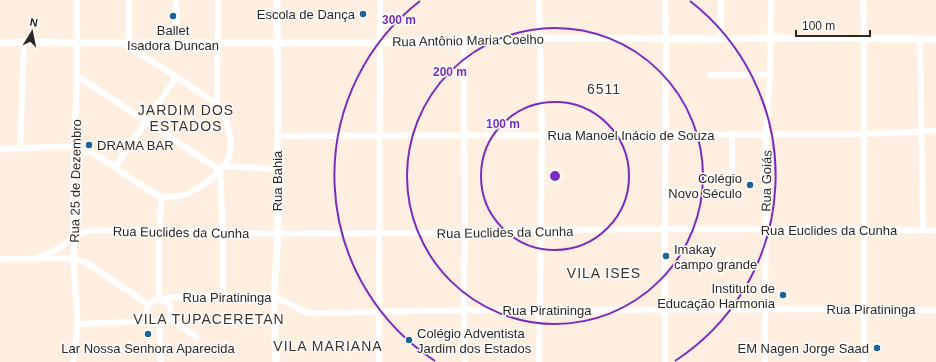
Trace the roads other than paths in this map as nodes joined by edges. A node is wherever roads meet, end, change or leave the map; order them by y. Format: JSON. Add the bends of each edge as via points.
{"nodes":[{"id":1,"x":77,"y":0,"type":"edge"},
{"id":2,"x":129,"y":0,"type":"edge"},
{"id":3,"x":176,"y":0,"type":"edge"},
{"id":4,"x":218,"y":0,"type":"edge"},
{"id":5,"x":277,"y":0,"type":"edge"},
{"id":6,"x":380,"y":0,"type":"edge"},
{"id":7,"x":539,"y":0,"type":"edge"},
{"id":8,"x":665,"y":0,"type":"edge"},
{"id":9,"x":721,"y":0,"type":"edge"},
{"id":10,"x":771,"y":0,"type":"edge"},
{"id":11,"x":863,"y":0,"type":"edge"},
{"id":12,"x":540,"y":38,"type":"junction"},
{"id":13,"x":771,"y":38,"type":"junction"},
{"id":14,"x":864,"y":38,"type":"junction"},
{"id":15,"x":666,"y":39,"type":"junction"},
{"id":16,"x":721,"y":39,"type":"junction"},
{"id":17,"x":464,"y":40,"type":"junction"},
{"id":18,"x":920,"y":40,"type":"junction"},
{"id":19,"x":936,"y":40,"type":"edge"},
{"id":20,"x":218,"y":42,"type":"junction"},
{"id":21,"x":0,"y":43,"type":"edge"},
{"id":22,"x":24,"y":43,"type":"junction"},
{"id":23,"x":77,"y":43,"type":"junction"},
{"id":24,"x":126,"y":43,"type":"junction"},
{"id":25,"x":177,"y":43,"type":"junction"},
{"id":26,"x":277,"y":43,"type":"junction"},
{"id":27,"x":380,"y":43,"type":"junction"},
{"id":28,"x":710,"y":75,"type":"dead end"},
{"id":29,"x":770,"y":75,"type":"junction"},
{"id":30,"x":77,"y":76,"type":"junction"},
{"id":31,"x":177,"y":77,"type":"junction"},
{"id":32,"x":217,"y":106,"type":"junction"},
{"id":33,"x":146,"y":121,"type":"junction"},
{"id":34,"x":936,"y":131,"type":"edge"},
{"id":35,"x":921,"y":132,"type":"junction"},
{"id":36,"x":766,"y":134,"type":"junction"},
{"id":37,"x":864,"y":134,"type":"junction"},
{"id":38,"x":542,"y":135,"type":"junction"},
{"id":39,"x":665,"y":135,"type":"junction"},
{"id":40,"x":732,"y":135,"type":"junction"},
{"id":41,"x":278,"y":136,"type":"junction"},
{"id":42,"x":380,"y":136,"type":"junction"},
{"id":43,"x":465,"y":136,"type":"junction"},
{"id":44,"x":74,"y":146,"type":"junction"},
{"id":45,"x":20,"y":148,"type":"junction"},
{"id":46,"x":0,"y":149,"type":"edge"},
{"id":47,"x":115,"y":167,"type":"junction"},
{"id":48,"x":222,"y":168,"type":"junction"},
{"id":49,"x":277,"y":169,"type":"junction"},
{"id":50,"x":732,"y":183,"type":"dead end"},
{"id":51,"x":162,"y":197,"type":"junction"},
{"id":52,"x":664,"y":229,"type":"junction"},
{"id":53,"x":159,"y":230,"type":"junction"},
{"id":54,"x":541,"y":230,"type":"junction"},
{"id":55,"x":766,"y":230,"type":"junction"},
{"id":56,"x":864,"y":230,"type":"junction"},
{"id":57,"x":922,"y":230,"type":"junction"},
{"id":58,"x":936,"y":230,"type":"edge"},
{"id":59,"x":465,"y":233,"type":"junction"},
{"id":60,"x":223,"y":234,"type":"junction"},
{"id":61,"x":278,"y":234,"type":"junction"},
{"id":62,"x":380,"y":234,"type":"junction"},
{"id":63,"x":75,"y":236,"type":"junction"},
{"id":64,"x":36,"y":258,"type":"junction"},
{"id":65,"x":74,"y":258,"type":"junction"},
{"id":66,"x":0,"y":259,"type":"edge"},
{"id":67,"x":274,"y":296,"type":"junction"},
{"id":68,"x":223,"y":297,"type":"junction"},
{"id":69,"x":160,"y":300,"type":"junction"},
{"id":70,"x":149,"y":305,"type":"junction"},
{"id":71,"x":766,"y":309,"type":"junction"},
{"id":72,"x":864,"y":309,"type":"junction"},
{"id":73,"x":464,"y":310,"type":"junction"},
{"id":74,"x":539,"y":310,"type":"junction"},
{"id":75,"x":665,"y":310,"type":"junction"},
{"id":76,"x":936,"y":310,"type":"edge"},
{"id":77,"x":379,"y":312,"type":"junction"},
{"id":78,"x":169,"y":318,"type":"junction"},
{"id":79,"x":156,"y":322,"type":"junction"},
{"id":80,"x":78,"y":324,"type":"junction"},
{"id":81,"x":196,"y":337,"type":"dead end"},
{"id":82,"x":72,"y":362,"type":"edge"},
{"id":83,"x":160,"y":362,"type":"edge"},
{"id":84,"x":276,"y":362,"type":"edge"},
{"id":85,"x":379,"y":362,"type":"edge"},
{"id":86,"x":465,"y":362,"type":"edge"},
{"id":87,"x":539,"y":362,"type":"edge"},
{"id":88,"x":665,"y":362,"type":"edge"},
{"id":89,"x":765,"y":362,"type":"edge"},
{"id":90,"x":864,"y":362,"type":"edge"}],
"edges":[{"from":1,"to":23,"type":"street","name":"Rua 25 de Dezembro"},
{"from":2,"to":24,"type":"street"},
{"from":3,"to":25,"type":"street"},
{"from":4,"to":20,"type":"street"},
{"from":5,"to":26,"type":"street","name":"Rua Bahia"},
{"from":6,"to":27,"type":"street"},
{"from":7,"to":12,"type":"street"},
{"from":8,"to":15,"type":"street"},
{"from":9,"to":16,"type":"street"},
{"from":10,"to":13,"type":"street","name":"Rua Goiás"},
{"from":11,"to":14,"type":"street"},
{"from":12,"to":15,"type":"street","name":"Rua Antônio Maria Coelho"},
{"from":12,"to":17,"type":"street","name":"Rua Antônio Maria Coelho"},
{"from":12,"to":38,"type":"street"},
{"from":13,"to":14,"type":"street","name":"Rua Antônio Maria Coelho"},
{"from":13,"to":16,"type":"street","name":"Rua Antônio Maria Coelho"},
{"from":13,"to":29,"type":"street","name":"Rua Goiás"},
{"from":14,"to":18,"type":"street","name":"Rua Antônio Maria Coelho"},
{"from":14,"to":37,"type":"street"},
{"from":15,"to":16,"type":"street","name":"Rua Antônio Maria Coelho"},
{"from":15,"to":39,"type":"street"},
{"from":17,"to":27,"type":"street","name":"Rua Antônio Maria Coelho"},
{"from":17,"to":43,"type":"street"},
{"from":18,"to":19,"type":"street","name":"Rua Antônio Maria Coelho"},
{"from":18,"to":35,"type":"street"},
{"from":20,"to":25,"type":"street","name":"Rua Antônio Maria Coelho"},
{"from":20,"to":26,"type":"street","name":"Rua Antônio Maria Coelho"},
{"from":20,"to":32,"type":"street"},
{"from":21,"to":22,"type":"street","name":"Rua Antônio Maria Coelho"},
{"from":22,"to":23,"type":"street","name":"Rua Antônio Maria Coelho"},
{"from":22,"to":45,"type":"street"},
{"from":23,"to":24,"type":"street","name":"Rua Antônio Maria Coelho"},
{"from":23,"to":30,"type":"street","name":"Rua 25 de Dezembro"},
{"from":24,"to":25,"type":"street","name":"Rua Antônio Maria Coelho"},
{"from":24,"to":31,"type":"street"},
{"from":26,"to":27,"type":"street","name":"Rua Antônio Maria Coelho"},
{"from":26,"to":41,"type":"street","name":"Rua Bahia"},
{"from":27,"to":42,"type":"street"},
{"from":28,"to":29,"type":"street"},
{"from":29,"to":36,"type":"street","name":"Rua Goiás"},
{"from":30,"to":33,"type":"street"},
{"from":30,"to":44,"type":"street","name":"Rua 25 de Dezembro"},
{"from":31,"to":32,"type":"street"},
{"from":31,"to":33,"type":"street"},
{"from":32,"to":48,"type":"street","via":[[226,120],[230,139],[229,157]]},
{"from":33,"to":47,"type":"street"},
{"from":33,"to":48,"type":"street"},
{"from":34,"to":35,"type":"street","name":"Rua Manoel Inácio de Souza"},
{"from":35,"to":37,"type":"street","name":"Rua Manoel Inácio de Souza"},
{"from":35,"to":57,"type":"street"},
{"from":36,"to":37,"type":"street","name":"Rua Manoel Inácio de Souza"},
{"from":36,"to":40,"type":"street","name":"Rua Manoel Inácio de Souza"},
{"from":36,"to":55,"type":"street","name":"Rua Goiás"},
{"from":37,"to":56,"type":"street"},
{"from":38,"to":39,"type":"street","name":"Rua Manoel Inácio de Souza"},
{"from":38,"to":43,"type":"street","name":"Rua Manoel Inácio de Souza"},
{"from":38,"to":54,"type":"street"},
{"from":39,"to":40,"type":"street","name":"Rua Manoel Inácio de Souza"},
{"from":39,"to":52,"type":"street"},
{"from":40,"to":50,"type":"street"},
{"from":41,"to":42,"type":"street","name":"Rua Manoel Inácio de Souza"},
{"from":41,"to":49,"type":"street","name":"Rua Bahia"},
{"from":42,"to":43,"type":"street","name":"Rua Manoel Inácio de Souza"},
{"from":42,"to":62,"type":"street"},
{"from":43,"to":59,"type":"street"},
{"from":44,"to":45,"type":"street"},
{"from":44,"to":47,"type":"street","via":[[96,155]]},
{"from":44,"to":63,"type":"street","name":"Rua 25 de Dezembro"},
{"from":45,"to":46,"type":"street"},
{"from":47,"to":51,"type":"street"},
{"from":48,"to":49,"type":"street"},
{"from":48,"to":51,"type":"street","via":[[188,194]]},
{"from":48,"to":60,"type":"street"},
{"from":49,"to":61,"type":"street","name":"Rua Bahia"},
{"from":51,"to":53,"type":"street"},
{"from":52,"to":54,"type":"street","name":"Rua Euclides da Cunha"},
{"from":52,"to":55,"type":"street","name":"Rua Euclides da Cunha"},
{"from":52,"to":75,"type":"street"},
{"from":53,"to":60,"type":"street","name":"Rua Euclides da Cunha"},
{"from":53,"to":63,"type":"street","name":"Rua Euclides da Cunha","via":[[94,230]]},
{"from":53,"to":69,"type":"street"},
{"from":54,"to":59,"type":"street","name":"Rua Euclides da Cunha"},
{"from":54,"to":74,"type":"street"},
{"from":55,"to":56,"type":"street","name":"Rua Euclides da Cunha"},
{"from":55,"to":71,"type":"street","name":"Rua Goiás"},
{"from":56,"to":57,"type":"street","name":"Rua Euclides da Cunha"},
{"from":56,"to":72,"type":"street"},
{"from":57,"to":58,"type":"street","name":"Rua Euclides da Cunha"},
{"from":59,"to":62,"type":"street","name":"Rua Euclides da Cunha"},
{"from":59,"to":73,"type":"street"},
{"from":60,"to":61,"type":"street","name":"Rua Euclides da Cunha"},
{"from":60,"to":68,"type":"street"},
{"from":61,"to":62,"type":"street","name":"Rua Euclides da Cunha"},
{"from":61,"to":67,"type":"street","name":"Rua Bahia"},
{"from":62,"to":77,"type":"street"},
{"from":63,"to":64,"type":"street","name":"Rua Euclides da Cunha","via":[[61,247]]},
{"from":63,"to":65,"type":"street","name":"Rua 25 de Dezembro"},
{"from":64,"to":65,"type":"street"},
{"from":64,"to":66,"type":"street"},
{"from":65,"to":70,"type":"street","via":[[87,263]]},
{"from":65,"to":80,"type":"street","name":"Rua 25 de Dezembro"},
{"from":67,"to":68,"type":"street","name":"Rua Piratininga"},
{"from":67,"to":77,"type":"street","name":"Rua Piratininga","via":[[309,313]]},
{"from":67,"to":84,"type":"street","name":"Rua Bahia"},
{"from":68,"to":69,"type":"street","name":"Rua Piratininga","via":[[173,297]]},
{"from":69,"to":70,"type":"street"},
{"from":69,"to":78,"type":"street","via":[[166,301],[171,309]]},
{"from":70,"to":79,"type":"street","via":[[149,318]]},
{"from":71,"to":72,"type":"street","name":"Rua Piratininga"},
{"from":71,"to":75,"type":"street","name":"Rua Piratininga"},
{"from":71,"to":89,"type":"street","name":"Rua Goiás"},
{"from":72,"to":76,"type":"street","name":"Rua Piratininga"},
{"from":72,"to":90,"type":"street"},
{"from":73,"to":74,"type":"street","name":"Rua Piratininga"},
{"from":73,"to":77,"type":"street","name":"Rua Piratininga"},
{"from":73,"to":86,"type":"street"},
{"from":74,"to":75,"type":"street","name":"Rua Piratininga"},
{"from":74,"to":87,"type":"street"},
{"from":75,"to":88,"type":"street"},
{"from":77,"to":85,"type":"street"},
{"from":78,"to":79,"type":"street"},
{"from":78,"to":81,"type":"street"},
{"from":79,"to":80,"type":"street"},
{"from":79,"to":83,"type":"street"},
{"from":80,"to":82,"type":"street","name":"Rua 25 de Dezembro"}]}
